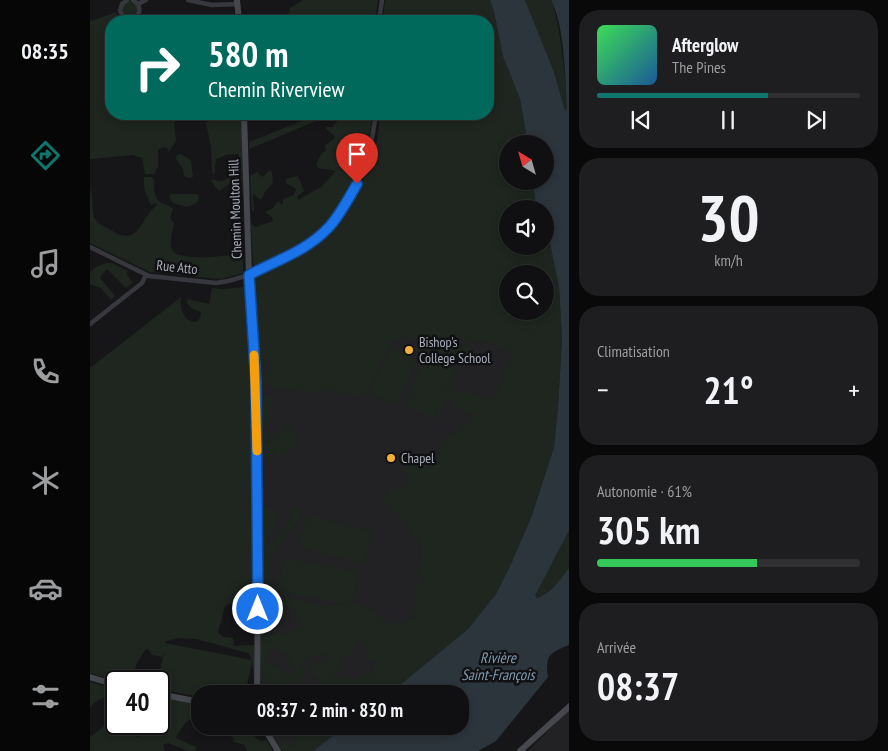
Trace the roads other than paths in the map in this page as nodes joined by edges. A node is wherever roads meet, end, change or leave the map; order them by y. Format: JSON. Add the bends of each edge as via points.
{"nodes":[{"id":1,"x":127,"y":0,"type":"edge"},
{"id":2,"x":133,"y":0,"type":"edge"},
{"id":3,"x":146,"y":0,"type":"edge"},
{"id":4,"x":188,"y":0,"type":"edge"},
{"id":5,"x":382,"y":0,"type":"edge"},
{"id":6,"x":238,"y":2,"type":"edge"},
{"id":7,"x":138,"y":4,"type":"junction"},
{"id":8,"x":121,"y":15,"type":"edge"},
{"id":9,"x":138,"y":15,"type":"edge"},
{"id":10,"x":239,"y":15,"type":"edge"},
{"id":11,"x":380,"y":15,"type":"edge"},
{"id":12,"x":244,"y":120,"type":"edge"},
{"id":13,"x":375,"y":120,"type":"edge"},
{"id":14,"x":90,"y":247,"type":"edge"},
{"id":15,"x":146,"y":275,"type":"junction"},
{"id":16,"x":249,"y":275,"type":"junction"},
{"id":17,"x":90,"y":324,"type":"edge"},
{"id":18,"x":90,"y":677,"type":"edge"},
{"id":19,"x":105,"y":682,"type":"edge"},
{"id":20,"x":257,"y":685,"type":"edge"},
{"id":21,"x":170,"y":696,"type":"edge"},
{"id":22,"x":191,"y":700,"type":"edge"},
{"id":23,"x":569,"y":706,"type":"edge"},
{"id":24,"x":268,"y":735,"type":"edge"},
{"id":25,"x":278,"y":751,"type":"edge"},
{"id":26,"x":520,"y":751,"type":"edge"}],
"edges":[{"from":1,"to":8,"type":"street","via":[[122,4]]},
{"from":2,"to":7,"type":"street"},
{"from":3,"to":7,"type":"street"},
{"from":4,"to":6,"type":"street","via":[[212,5]]},
{"from":5,"to":11,"type":"street"},
{"from":6,"to":10,"type":"street"},
{"from":7,"to":9,"type":"street"},
{"from":12,"to":16,"type":"street","name":"Chemin Moulton Hill"},
{"from":13,"to":16,"type":"street","name":"Rue Atto","via":[[363,171],[330,226],[302,250]]},
{"from":14,"to":15,"type":"street"},
{"from":15,"to":16,"type":"street","name":"Rue Atto","via":[[216,283]]},
{"from":15,"to":17,"type":"street","name":"Rue Atto","via":[[142,283]]},
{"from":16,"to":20,"type":"street","name":"Chemin Moulton Hill","via":[[256,382]]},
{"from":18,"to":19,"type":"street"},
{"from":21,"to":22,"type":"street"},
{"from":23,"to":26,"type":"street"},
{"from":24,"to":25,"type":"street"}]}
